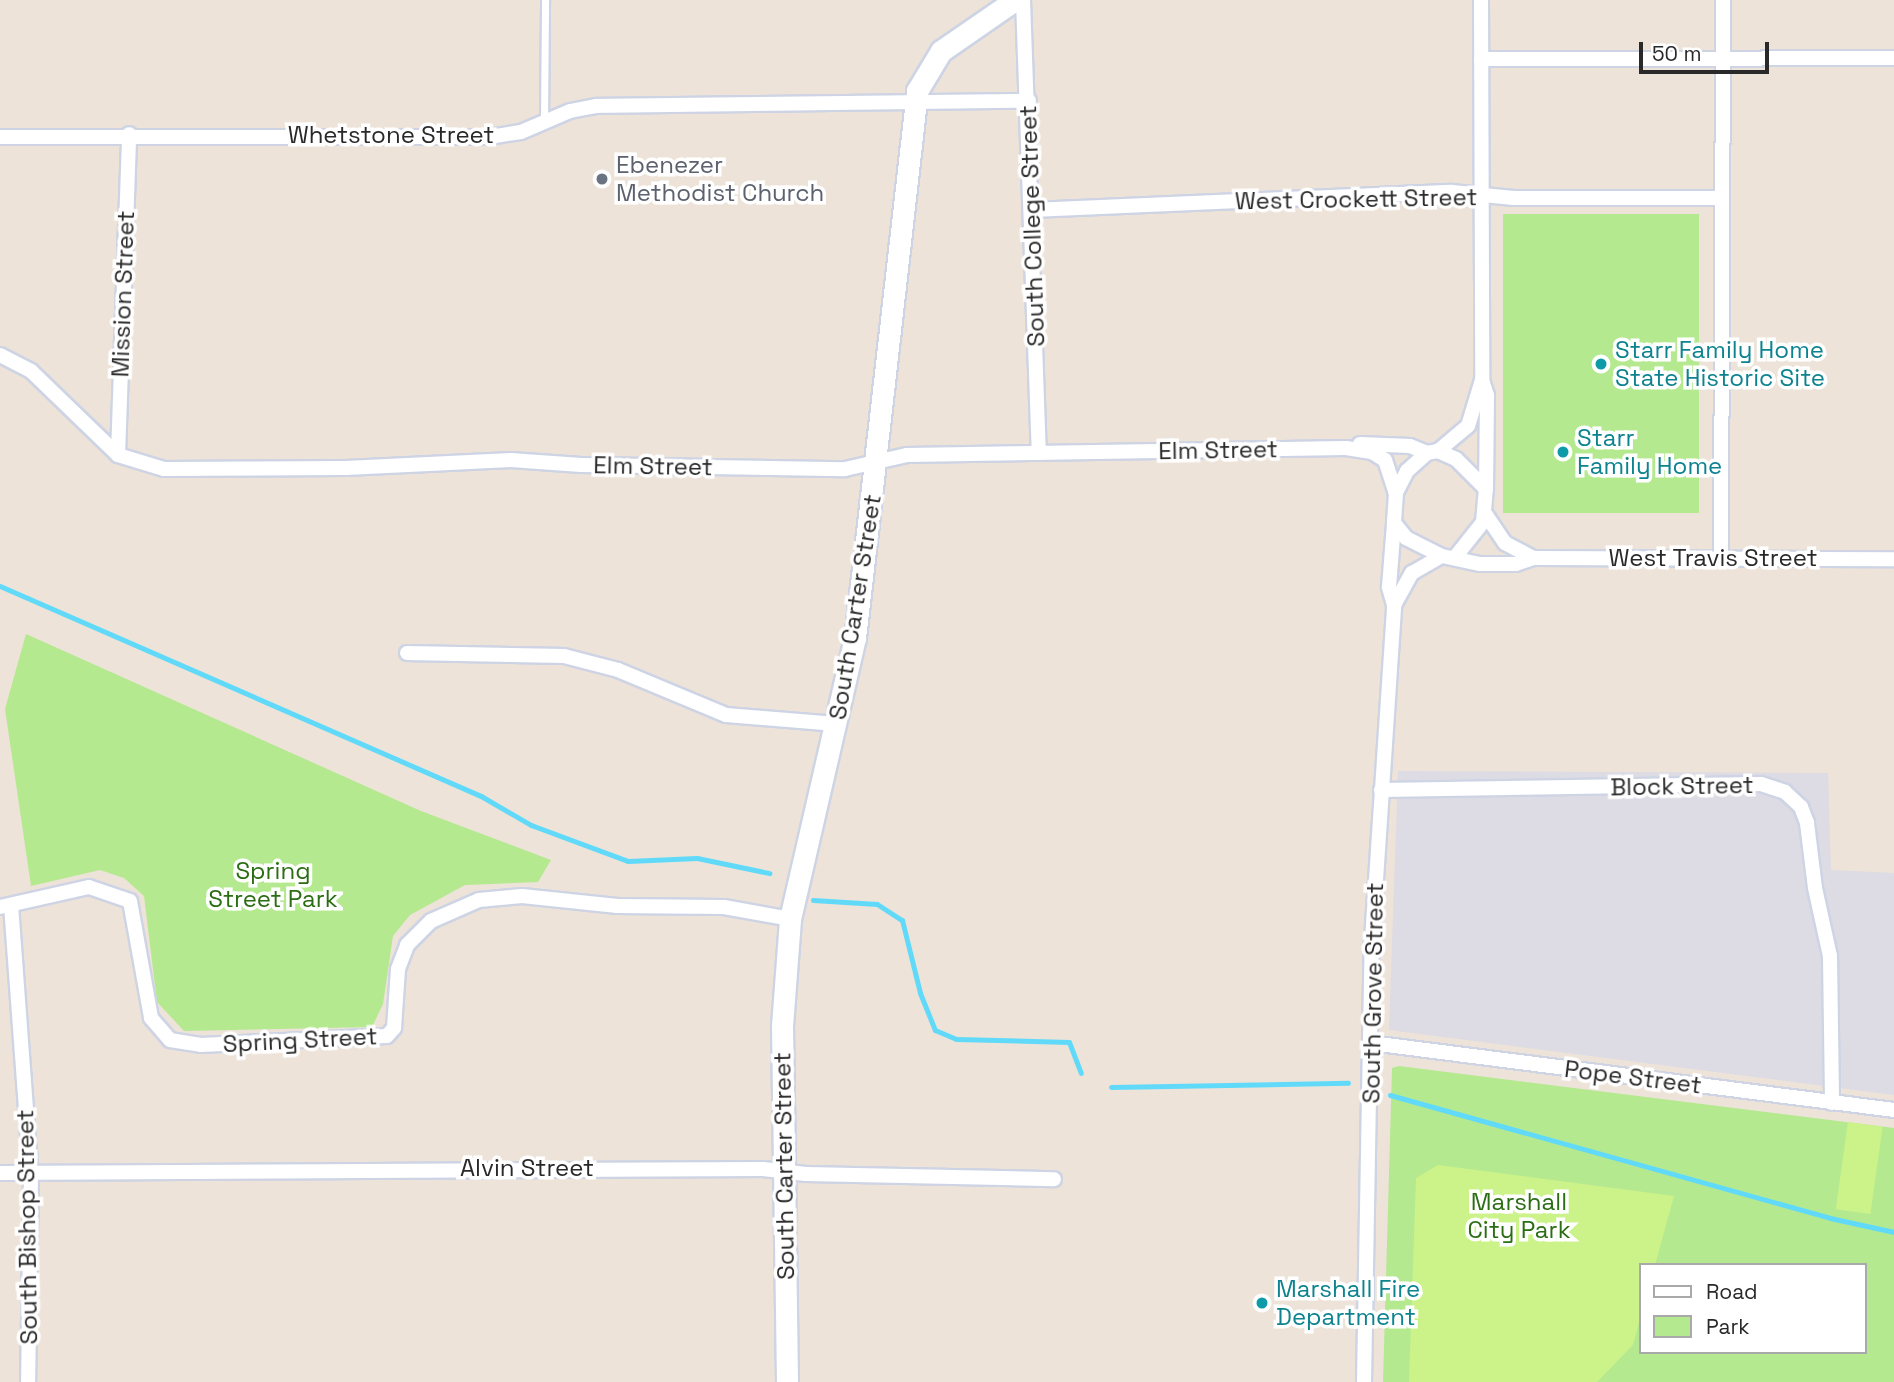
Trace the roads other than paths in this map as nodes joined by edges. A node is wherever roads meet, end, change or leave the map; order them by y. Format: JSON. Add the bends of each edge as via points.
{"nodes":[{"id":1,"x":545,"y":0,"type":"edge"},
{"id":2,"x":1015,"y":0,"type":"edge"},
{"id":3,"x":1023,"y":0,"type":"edge"},
{"id":4,"x":1481,"y":0,"type":"edge"},
{"id":5,"x":1723,"y":0,"type":"edge"},
{"id":6,"x":1723,"y":58,"type":"junction"},
{"id":7,"x":1894,"y":58,"type":"edge"},
{"id":8,"x":1481,"y":59,"type":"junction"},
{"id":9,"x":1029,"y":101,"type":"junction"},
{"id":10,"x":915,"y":102,"type":"junction"},
{"id":11,"x":544,"y":123,"type":"junction"},
{"id":12,"x":129,"y":134,"type":"junction"},
{"id":13,"x":0,"y":137,"type":"edge"},
{"id":14,"x":1482,"y":195,"type":"junction"},
{"id":15,"x":1722,"y":198,"type":"junction"},
{"id":16,"x":1032,"y":211,"type":"junction"},
{"id":17,"x":0,"y":355,"type":"edge"},
{"id":18,"x":1482,"y":380,"type":"junction"},
{"id":19,"x":1346,"y":448,"type":"junction"},
{"id":20,"x":1432,"y":452,"type":"junction"},
{"id":21,"x":1039,"y":453,"type":"junction"},
{"id":22,"x":118,"y":455,"type":"junction"},
{"id":23,"x":877,"y":461,"type":"junction"},
{"id":24,"x":1486,"y":489,"type":"junction"},
{"id":25,"x":1396,"y":494,"type":"junction"},
{"id":26,"x":1486,"y":515,"type":"junction"},
{"id":27,"x":1394,"y":523,"type":"junction"},
{"id":28,"x":1449,"y":556,"type":"junction"},
{"id":29,"x":1721,"y":557,"type":"junction"},
{"id":30,"x":1533,"y":558,"type":"junction"},
{"id":31,"x":1894,"y":559,"type":"edge"},
{"id":32,"x":1394,"y":605,"type":"junction"},
{"id":33,"x":407,"y":653,"type":"dead end"},
{"id":34,"x":837,"y":724,"type":"junction"},
{"id":35,"x":1381,"y":790,"type":"junction"},
{"id":36,"x":6,"y":906,"type":"edge"},
{"id":37,"x":790,"y":919,"type":"junction"},
{"id":38,"x":1371,"y":1043,"type":"junction"},
{"id":39,"x":1832,"y":1103,"type":"junction"},
{"id":40,"x":1894,"y":1110,"type":"edge"},
{"id":41,"x":783,"y":1171,"type":"junction"},
{"id":42,"x":0,"y":1173,"type":"edge"},
{"id":43,"x":31,"y":1175,"type":"junction"},
{"id":44,"x":1054,"y":1179,"type":"dead end"},
{"id":45,"x":28,"y":1382,"type":"edge"},
{"id":46,"x":787,"y":1382,"type":"edge"},
{"id":47,"x":1364,"y":1382,"type":"edge"}],
"edges":[{"from":1,"to":11,"type":"lane"},
{"from":2,"to":10,"type":"street","name":"South Carter Street","via":[[941,51],[920,80]]},
{"from":3,"to":9,"type":"street","name":"South College Street"},
{"from":4,"to":8,"type":"street"},
{"from":5,"to":6,"type":"street"},
{"from":6,"to":7,"type":"street"},
{"from":6,"to":8,"type":"street"},
{"from":6,"to":15,"type":"street"},
{"from":8,"to":14,"type":"street"},
{"from":9,"to":10,"type":"street","name":"Whetstone Street"},
{"from":9,"to":16,"type":"street","name":"South College Street"},
{"from":10,"to":11,"type":"street","name":"Whetstone Street","via":[[596,106]]},
{"from":10,"to":23,"type":"street","name":"South Carter Street"},
{"from":11,"to":12,"type":"street","name":"Whetstone Street","via":[[521,132],[469,137]]},
{"from":12,"to":13,"type":"street","name":"Whetstone Street"},
{"from":12,"to":22,"type":"street","name":"Mission Street"},
{"from":14,"to":15,"type":"street","name":"West Crockett Street"},
{"from":14,"to":16,"type":"street","name":"West Crockett Street","via":[[1452,192]]},
{"from":14,"to":18,"type":"street"},
{"from":15,"to":29,"type":"street"},
{"from":16,"to":21,"type":"street","name":"South College Street"},
{"from":17,"to":22,"type":"street","name":"Elm Street","via":[[31,371]]},
{"from":18,"to":20,"type":"street","via":[[1468,426]]},
{"from":18,"to":24,"type":"street","via":[[1487,395]]},
{"from":19,"to":20,"type":"street","name":"Elm Street","via":[[1361,444],[1410,446]]},
{"from":19,"to":21,"type":"street","name":"Elm Street"},
{"from":19,"to":25,"type":"street","name":"Elm Street","via":[[1385,460]]},
{"from":20,"to":24,"type":"street","via":[[1465,464]]},
{"from":20,"to":25,"type":"street","via":[[1407,471]]},
{"from":21,"to":23,"type":"street","name":"Elm Street","via":[[907,455]]},
{"from":22,"to":23,"type":"street","name":"Elm Street","via":[[152,467],[182,470],[511,460],[845,469]]},
{"from":23,"to":34,"type":"street","name":"South Carter Street","via":[[855,638]]},
{"from":24,"to":26,"type":"street"},
{"from":25,"to":27,"type":"street"},
{"from":26,"to":28,"type":"street"},
{"from":26,"to":30,"type":"street","via":[[1505,543]]},
{"from":27,"to":28,"type":"street","via":[[1413,544]]},
{"from":27,"to":32,"type":"street","name":"South Grove Street","via":[[1389,587]]},
{"from":28,"to":30,"type":"street","name":"West Travis Street","via":[[1480,564],[1516,564]]},
{"from":28,"to":32,"type":"street","name":"South Grove Street","via":[[1412,573]]},
{"from":29,"to":30,"type":"street","name":"West Travis Street"},
{"from":29,"to":31,"type":"street","name":"West Travis Street"},
{"from":32,"to":35,"type":"street","name":"South Grove Street"},
{"from":33,"to":34,"type":"street","via":[[564,656],[618,670],[726,715]]},
{"from":34,"to":37,"type":"street","name":"South Carter Street"},
{"from":35,"to":38,"type":"street","name":"South Grove Street"},
{"from":35,"to":39,"type":"street","name":"Block Street","via":[[1761,784],[1785,792],[1801,807],[1807,823],[1830,956]]},
{"from":36,"to":37,"type":"street","name":"Spring Street","via":[[89,887],[130,901],[151,1018],[170,1040],[201,1045],[387,1036],[394,1028],[398,969],[407,945],[431,921],[479,900],[522,896],[617,906],[724,907]]},
{"from":36,"to":43,"type":"street","name":"South Bishop Street"},
{"from":37,"to":41,"type":"street","name":"South Carter Street","via":[[782,1026]]},
{"from":38,"to":39,"type":"street","name":"Pope Street"},
{"from":38,"to":47,"type":"street","name":"South Grove Street"},
{"from":39,"to":40,"type":"street","name":"Pope Street"},
{"from":41,"to":43,"type":"street","name":"Alvin Street","via":[[408,1168]]},
{"from":41,"to":44,"type":"street","name":"Alvin Street"},
{"from":41,"to":46,"type":"street","name":"South Carter Street"},
{"from":42,"to":43,"type":"street","name":"Alvin Street"},
{"from":43,"to":45,"type":"street","name":"South Bishop Street"}]}
